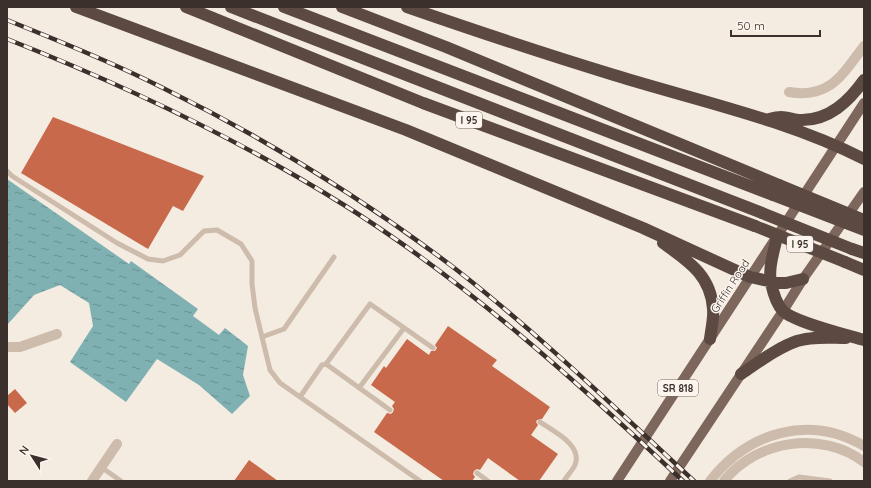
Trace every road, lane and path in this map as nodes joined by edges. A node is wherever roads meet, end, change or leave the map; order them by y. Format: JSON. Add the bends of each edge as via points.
{"nodes":[{"id":1,"x":76,"y":7,"type":"edge"},
{"id":2,"x":186,"y":7,"type":"edge"},
{"id":3,"x":231,"y":7,"type":"edge"},
{"id":4,"x":284,"y":7,"type":"edge"},
{"id":5,"x":342,"y":7,"type":"edge"},
{"id":6,"x":407,"y":7,"type":"edge"},
{"id":7,"x":864,"y":46,"type":"edge"},
{"id":8,"x":864,"y":80,"type":"edge"},
{"id":9,"x":788,"y":92,"type":"dead end"},
{"id":10,"x":864,"y":103,"type":"edge"},
{"id":11,"x":765,"y":119,"type":"junction"},
{"id":12,"x":836,"y":145,"type":"junction"},
{"id":13,"x":864,"y":159,"type":"edge"},
{"id":14,"x":7,"y":171,"type":"edge"},
{"id":15,"x":776,"y":190,"type":"junction"},
{"id":16,"x":864,"y":192,"type":"edge"},
{"id":17,"x":864,"y":220,"type":"edge"},
{"id":18,"x":643,"y":228,"type":"junction"},
{"id":19,"x":864,"y":230,"type":"edge"},
{"id":20,"x":777,"y":237,"type":"junction"},
{"id":21,"x":864,"y":253,"type":"edge"},
{"id":22,"x":334,"y":257,"type":"dead end"},
{"id":23,"x":864,"y":270,"type":"edge"},
{"id":24,"x":750,"y":277,"type":"junction"},
{"id":25,"x":803,"y":279,"type":"junction"},
{"id":26,"x":771,"y":282,"type":"junction"},
{"id":27,"x":783,"y":311,"type":"junction"},
{"id":28,"x":404,"y":328,"type":"junction"},
{"id":29,"x":56,"y":334,"type":"dead end"},
{"id":30,"x":262,"y":337,"type":"junction"},
{"id":31,"x":710,"y":339,"type":"junction"},
{"id":32,"x":861,"y":339,"type":"edge"},
{"id":33,"x":7,"y":347,"type":"edge"},
{"id":34,"x":433,"y":348,"type":"dead end"},
{"id":35,"x":326,"y":364,"type":"junction"},
{"id":36,"x":741,"y":374,"type":"junction"},
{"id":37,"x":359,"y":388,"type":"junction"},
{"id":38,"x":300,"y":397,"type":"junction"},
{"id":39,"x":390,"y":410,"type":"dead end"},
{"id":40,"x":540,"y":422,"type":"dead end"},
{"id":41,"x":117,"y":444,"type":"dead end"},
{"id":42,"x":864,"y":446,"type":"edge"},
{"id":43,"x":864,"y":462,"type":"edge"},
{"id":44,"x":101,"y":467,"type":"junction"},
{"id":45,"x":477,"y":474,"type":"dead end"},
{"id":46,"x":92,"y":481,"type":"edge"},
{"id":47,"x":121,"y":481,"type":"edge"},
{"id":48,"x":420,"y":481,"type":"edge"},
{"id":49,"x":488,"y":481,"type":"edge"},
{"id":50,"x":564,"y":481,"type":"edge"},
{"id":51,"x":617,"y":481,"type":"edge"},
{"id":52,"x":670,"y":481,"type":"edge"},
{"id":53,"x":710,"y":481,"type":"edge"},
{"id":54,"x":724,"y":481,"type":"edge"},
{"id":55,"x":790,"y":481,"type":"edge"},
{"id":56,"x":830,"y":481,"type":"edge"}],
"edges":[{"from":1,"to":18,"type":"highway","via":[[406,130]]},
{"from":2,"to":23,"type":"highway","number":"I 95","bridge":true,"via":[[423,103],[755,226]]},
{"from":3,"to":21,"type":"highway","bridge":true},
{"from":4,"to":15,"type":"highway"},
{"from":5,"to":15,"type":"highway","via":[[446,47]]},
{"from":6,"to":11,"type":"highway","via":[[614,75]]},
{"from":7,"to":9,"type":"street","via":[[845,71],[828,87],[809,94]]},
{"from":8,"to":11,"type":"highway","via":[[838,109],[820,117],[801,120],[782,117]]},
{"from":10,"to":12,"type":"main road","name":"Griffin Road","number":"SR 818"},
{"from":11,"to":12,"type":"highway"},
{"from":12,"to":13,"type":"highway"},
{"from":12,"to":20,"type":"main road","name":"Griffin Road","number":"SR 818"},
{"from":14,"to":30,"type":"lane","via":[[148,259],[163,261],[180,255],[204,231],[217,230],[241,244],[252,261],[255,308]]},
{"from":15,"to":17,"type":"highway","bridge":true},
{"from":15,"to":19,"type":"highway","bridge":true},
{"from":16,"to":25,"type":"main road"},
{"from":18,"to":24,"type":"highway"},
{"from":18,"to":31,"type":"highway","via":[[690,262],[703,275],[711,292],[714,310]]},
{"from":20,"to":24,"type":"main road","name":"Griffin Road","number":"SR 818"},
{"from":20,"to":26,"type":"highway","via":[[771,264]]},
{"from":22,"to":30,"type":"lane","via":[[284,328]]},
{"from":24,"to":26,"type":"highway"},
{"from":24,"to":31,"type":"main road","name":"Griffin Road","number":"SR 818"},
{"from":25,"to":26,"type":"highway","via":[[786,283]]},
{"from":25,"to":27,"type":"main road"},
{"from":26,"to":27,"type":"highway","via":[[776,300]]},
{"from":27,"to":32,"type":"highway","via":[[799,320]]},
{"from":27,"to":36,"type":"main road"},
{"from":28,"to":34,"type":"lane"},
{"from":28,"to":35,"type":"lane","via":[[370,304]]},
{"from":28,"to":37,"type":"lane"},
{"from":29,"to":33,"type":"street","via":[[20,347]]},
{"from":30,"to":38,"type":"lane","via":[[270,370],[280,383]]},
{"from":31,"to":51,"type":"main road","name":"Griffin Road","number":"SR 818"},
{"from":32,"to":36,"type":"highway","via":[[815,338],[798,341],[766,357]]},
{"from":35,"to":37,"type":"lane"},
{"from":35,"to":38,"type":"lane"},
{"from":36,"to":52,"type":"main road"},
{"from":37,"to":39,"type":"lane"},
{"from":38,"to":48,"type":"lane"},
{"from":40,"to":50,"type":"lane","via":[[573,446],[577,456],[575,465]]},
{"from":41,"to":44,"type":"street"},
{"from":42,"to":53,"type":"street","via":[[830,432],[801,430],[771,435],[738,454]]},
{"from":43,"to":54,"type":"street","via":[[825,444],[795,442],[752,456]]},
{"from":44,"to":46,"type":"street"},
{"from":44,"to":47,"type":"lane"},
{"from":45,"to":49,"type":"lane"},
{"from":55,"to":56,"type":"lane","via":[[799,477]]}]}
